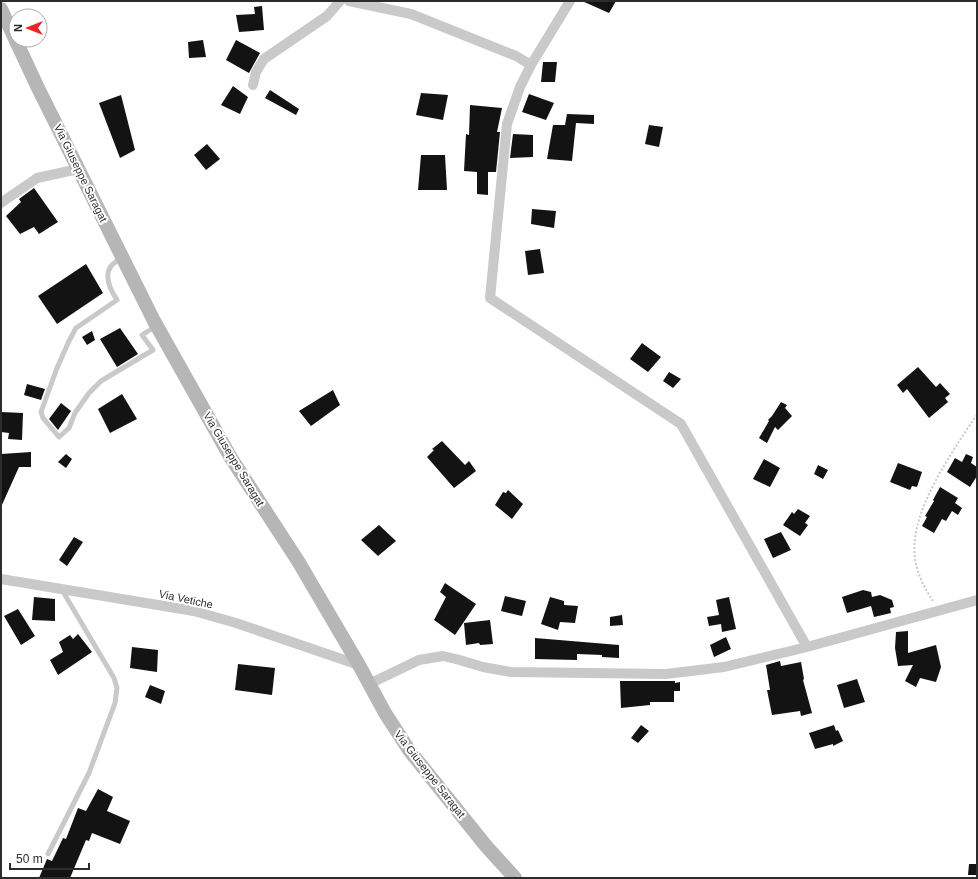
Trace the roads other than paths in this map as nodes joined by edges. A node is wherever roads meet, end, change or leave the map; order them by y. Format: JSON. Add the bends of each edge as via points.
{"nodes":[{"id":1,"x":340,"y":1,"type":"edge"},
{"id":2,"x":349,"y":1,"type":"edge"},
{"id":3,"x":570,"y":1,"type":"edge"},
{"id":4,"x":1,"y":9,"type":"edge"},
{"id":5,"x":531,"y":65,"type":"junction"},
{"id":6,"x":253,"y":85,"type":"dead end"},
{"id":7,"x":78,"y":169,"type":"junction"},
{"id":8,"x":1,"y":203,"type":"edge"},
{"id":9,"x":122,"y":257,"type":"junction"},
{"id":10,"x":157,"y":325,"type":"junction"},
{"id":11,"x":1,"y":579,"type":"edge"},
{"id":12,"x":62,"y":589,"type":"junction"},
{"id":13,"x":977,"y":600,"type":"edge"},
{"id":14,"x":807,"y":647,"type":"junction"},
{"id":15,"x":359,"y":665,"type":"junction"},
{"id":16,"x":369,"y":684,"type":"junction"},
{"id":17,"x":48,"y":854,"type":"dead end"},
{"id":18,"x":515,"y":878,"type":"edge"}],
"edges":[{"from":1,"to":6,"type":"street","via":[[327,16],[264,59],[256,72]]},
{"from":2,"to":5,"type":"street","via":[[411,14],[509,53]]},
{"from":3,"to":5,"type":"street"},
{"from":4,"to":7,"type":"street","name":"Via Giuseppe Saragat"},
{"from":5,"to":14,"type":"street","via":[[507,124],[490,298],[681,424]]},
{"from":7,"to":8,"type":"street","via":[[37,178]]},
{"from":7,"to":9,"type":"street","name":"Via Giuseppe Saragat"},
{"from":9,"to":10,"type":"street","name":"Via Giuseppe Saragat"},
{"from":9,"to":10,"type":"lane","via":[[110,267],[108,275],[108,286],[116,300],[76,328],[41,412],[59,436],[69,428],[75,413],[101,381],[153,350],[142,335]]},
{"from":10,"to":15,"type":"street","name":"Via Giuseppe Saragat","via":[[231,458],[298,561]]},
{"from":11,"to":12,"type":"street","name":"Via Vetiche"},
{"from":12,"to":15,"type":"street","name":"Via Vetiche","via":[[194,611]]},
{"from":12,"to":17,"type":"lane","via":[[114,678],[117,688],[115,703],[89,773]]},
{"from":13,"to":14,"type":"street"},
{"from":14,"to":16,"type":"street","via":[[724,666],[666,674],[511,672],[443,656],[419,660]]},
{"from":15,"to":16,"type":"street","name":"Via Giuseppe Saragat"},
{"from":16,"to":18,"type":"street","name":"Via Giuseppe Saragat","via":[[409,750]]}]}
